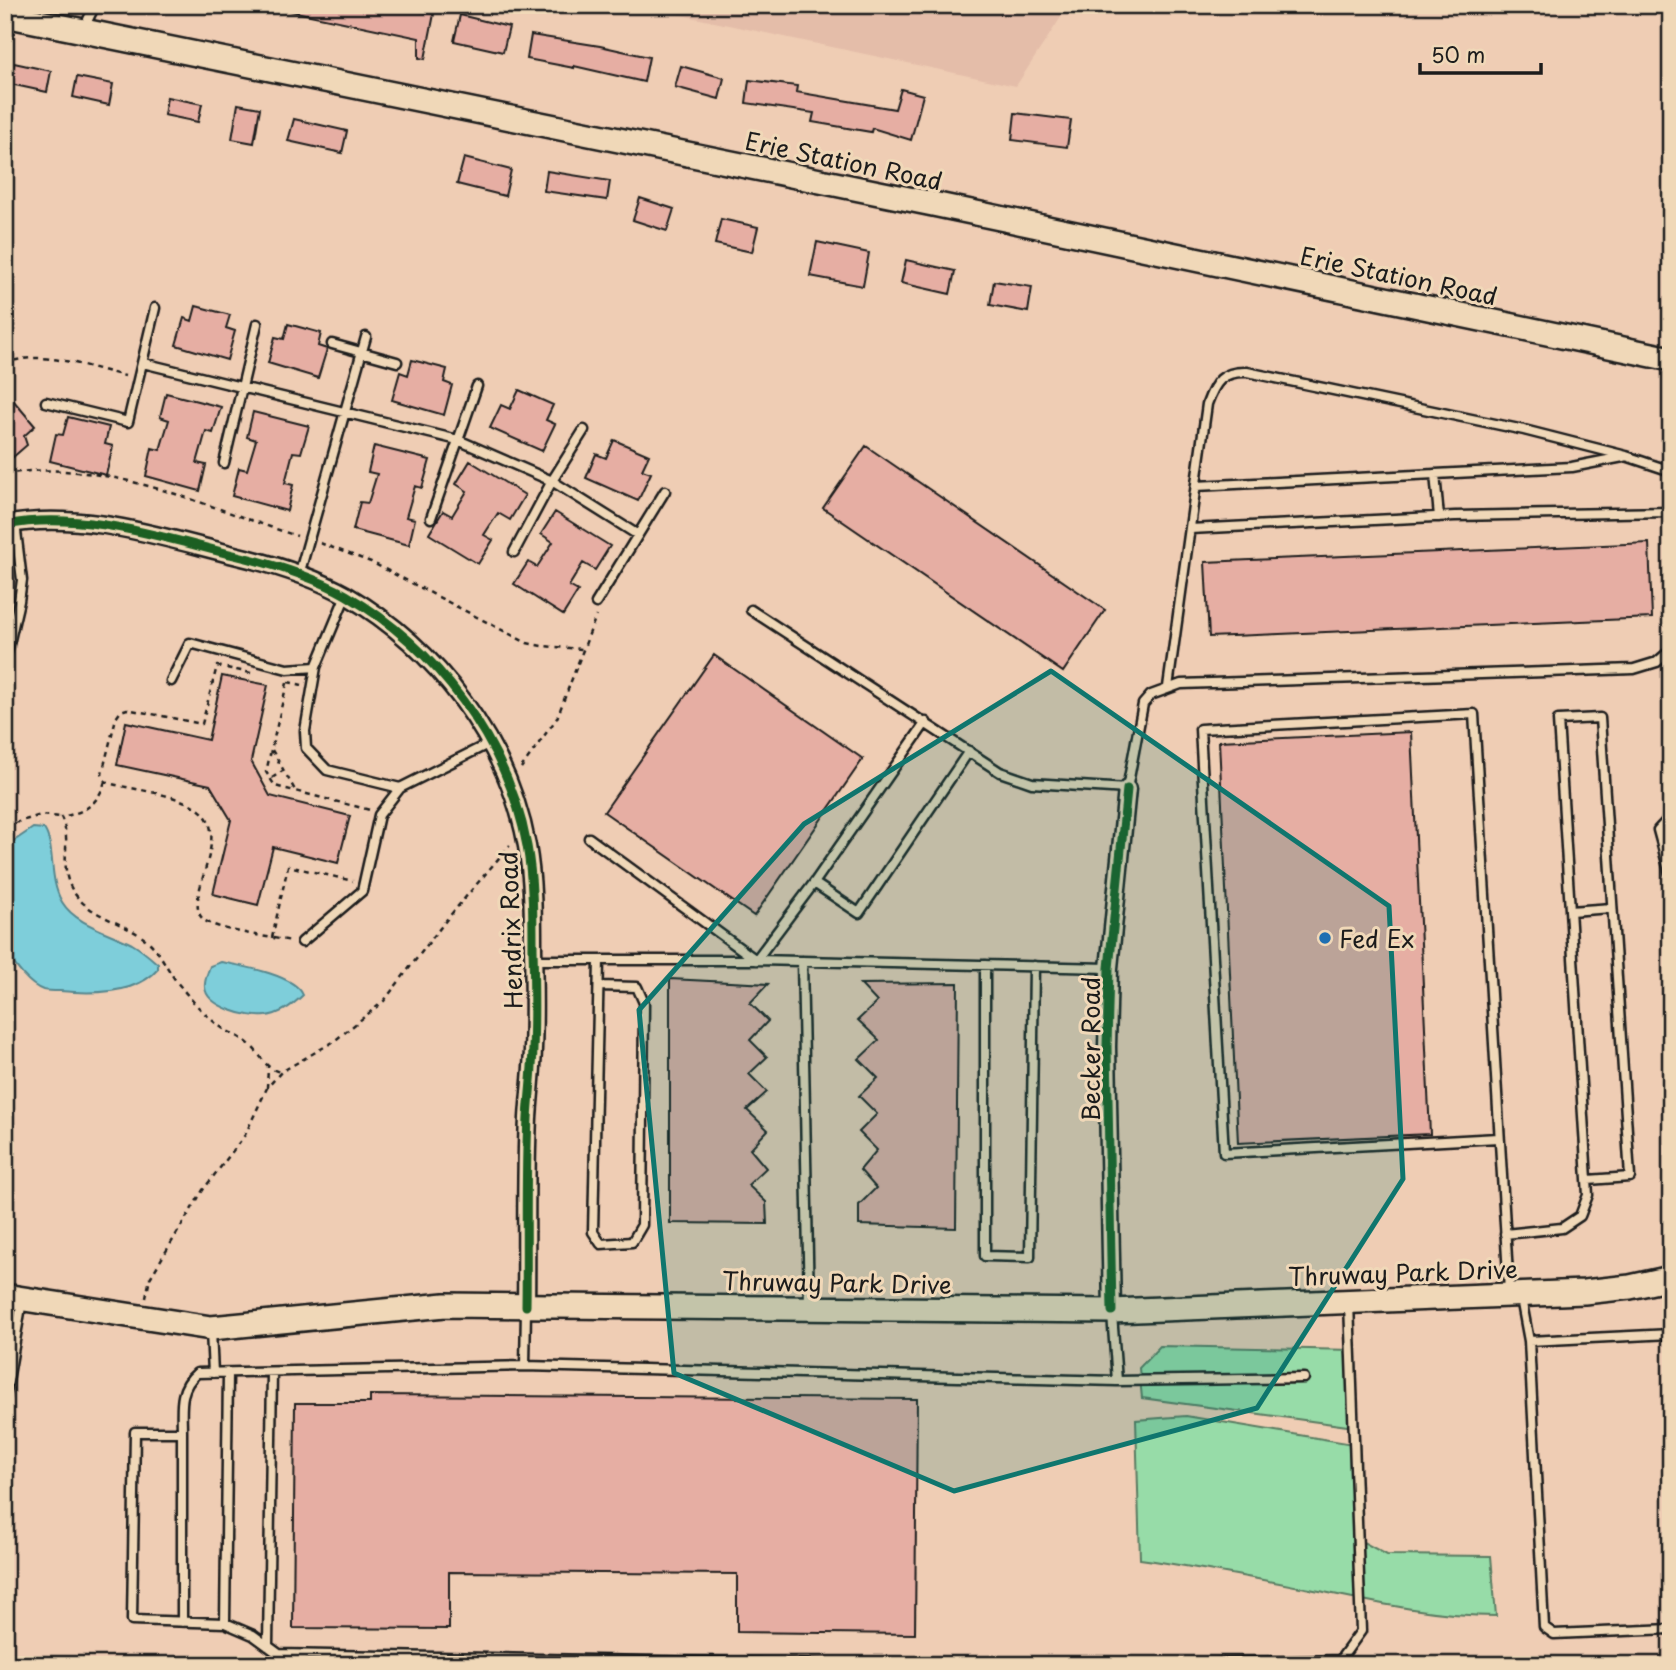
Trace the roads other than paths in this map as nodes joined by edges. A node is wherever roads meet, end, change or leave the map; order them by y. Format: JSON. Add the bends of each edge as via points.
{"nodes":[{"id":1,"x":94,"y":5,"type":"edge"},
{"id":2,"x":11,"y":13,"type":"edge"},
{"id":3,"x":83,"y":32,"type":"junction"},
{"id":4,"x":155,"y":308,"type":"dead end"},
{"id":5,"x":257,"y":324,"type":"dead end"},
{"id":6,"x":366,"y":337,"type":"dead end"},
{"id":7,"x":332,"y":344,"type":"dead end"},
{"id":8,"x":361,"y":352,"type":"junction"},
{"id":9,"x":1671,"y":359,"type":"edge"},
{"id":10,"x":397,"y":362,"type":"dead end"},
{"id":11,"x":143,"y":363,"type":"junction"},
{"id":12,"x":477,"y":386,"type":"dead end"},
{"id":13,"x":243,"y":387,"type":"junction"},
{"id":14,"x":46,"y":402,"type":"dead end"},
{"id":15,"x":344,"y":411,"type":"junction"},
{"id":16,"x":584,"y":430,"type":"dead end"},
{"id":17,"x":458,"y":439,"type":"junction"},
{"id":18,"x":1626,"y":456,"type":"junction"},
{"id":19,"x":224,"y":463,"type":"dead end"},
{"id":20,"x":1671,"y":471,"type":"edge"},
{"id":21,"x":1435,"y":474,"type":"junction"},
{"id":22,"x":552,"y":481,"type":"junction"},
{"id":23,"x":1196,"y":486,"type":"junction"},
{"id":24,"x":665,"y":491,"type":"dead end"},
{"id":25,"x":1671,"y":512,"type":"edge"},
{"id":26,"x":1439,"y":517,"type":"junction"},
{"id":27,"x":432,"y":518,"type":"dead end"},
{"id":28,"x":10,"y":524,"type":"edge"},
{"id":29,"x":1190,"y":529,"type":"junction"},
{"id":30,"x":638,"y":535,"type":"junction"},
{"id":31,"x":514,"y":552,"type":"dead end"},
{"id":32,"x":299,"y":575,"type":"junction"},
{"id":33,"x":346,"y":595,"type":"junction"},
{"id":34,"x":596,"y":603,"type":"road end"},
{"id":35,"x":751,"y":610,"type":"dead end"},
{"id":36,"x":1671,"y":650,"type":"edge"},
{"id":37,"x":5,"y":661,"type":"edge"},
{"id":38,"x":316,"y":667,"type":"junction"},
{"id":39,"x":171,"y":681,"type":"dead end"},
{"id":40,"x":1168,"y":687,"type":"junction"},
{"id":41,"x":926,"y":722,"type":"junction"},
{"id":42,"x":490,"y":743,"type":"junction"},
{"id":43,"x":969,"y":751,"type":"junction"},
{"id":44,"x":400,"y":788,"type":"junction"},
{"id":45,"x":1127,"y":789,"type":"junction"},
{"id":46,"x":1671,"y":816,"type":"edge"},
{"id":47,"x":589,"y":838,"type":"dead end"},
{"id":48,"x":1671,"y":878,"type":"edge"},
{"id":49,"x":814,"y":883,"type":"junction"},
{"id":50,"x":1612,"y":908,"type":"junction"},
{"id":51,"x":1570,"y":911,"type":"junction"},
{"id":52,"x":302,"y":942,"type":"road end"},
{"id":53,"x":534,"y":960,"type":"junction"},
{"id":54,"x":756,"y":960,"type":"junction"},
{"id":55,"x":599,"y":961,"type":"junction"},
{"id":56,"x":802,"y":961,"type":"junction"},
{"id":57,"x":985,"y":965,"type":"junction"},
{"id":58,"x":1034,"y":966,"type":"junction"},
{"id":59,"x":1109,"y":968,"type":"junction"},
{"id":60,"x":599,"y":986,"type":"junction"},
{"id":61,"x":1498,"y":1138,"type":"junction"},
{"id":62,"x":1588,"y":1180,"type":"junction"},
{"id":63,"x":1505,"y":1234,"type":"junction"},
{"id":64,"x":1671,"y":1278,"type":"edge"},
{"id":65,"x":1515,"y":1294,"type":"junction"},
{"id":66,"x":14,"y":1297,"type":"edge"},
{"id":67,"x":1349,"y":1300,"type":"junction"},
{"id":68,"x":526,"y":1306,"type":"junction"},
{"id":69,"x":809,"y":1308,"type":"junction"},
{"id":70,"x":1112,"y":1311,"type":"junction"},
{"id":71,"x":211,"y":1328,"type":"junction"},
{"id":72,"x":1671,"y":1334,"type":"edge"},
{"id":73,"x":1529,"y":1340,"type":"junction"},
{"id":74,"x":525,"y":1366,"type":"junction"},
{"id":75,"x":7,"y":1369,"type":"edge"},
{"id":76,"x":272,"y":1372,"type":"junction"},
{"id":77,"x":212,"y":1373,"type":"junction"},
{"id":78,"x":228,"y":1373,"type":"junction"},
{"id":79,"x":1304,"y":1378,"type":"dead end"},
{"id":80,"x":1117,"y":1381,"type":"junction"},
{"id":81,"x":5,"y":1398,"type":"edge"},
{"id":82,"x":182,"y":1432,"type":"junction"},
{"id":83,"x":182,"y":1622,"type":"junction"},
{"id":84,"x":225,"y":1623,"type":"junction"},
{"id":85,"x":1671,"y":1629,"type":"edge"},
{"id":86,"x":268,"y":1646,"type":"junction"},
{"id":87,"x":867,"y":1665,"type":"edge"},
{"id":88,"x":1145,"y":1665,"type":"edge"}],
"edges":[{"from":1,"to":3,"type":"lane"},
{"from":2,"to":3,"type":"main road","name":"Erie Station Road"},
{"from":3,"to":9,"type":"main road","name":"Erie Station Road"},
{"from":4,"to":11,"type":"lane"},
{"from":5,"to":13,"type":"lane"},
{"from":6,"to":8,"type":"lane"},
{"from":7,"to":8,"type":"lane"},
{"from":8,"to":10,"type":"lane"},
{"from":8,"to":15,"type":"lane"},
{"from":11,"to":13,"type":"lane"},
{"from":11,"to":14,"type":"lane","via":[[128,422]]},
{"from":12,"to":17,"type":"lane"},
{"from":13,"to":15,"type":"lane"},
{"from":13,"to":19,"type":"lane"},
{"from":15,"to":17,"type":"lane"},
{"from":15,"to":32,"type":"lane"},
{"from":16,"to":22,"type":"lane"},
{"from":17,"to":22,"type":"lane"},
{"from":17,"to":27,"type":"lane"},
{"from":18,"to":20,"type":"lane"},
{"from":18,"to":21,"type":"lane","via":[[1572,467]]},
{"from":18,"to":23,"type":"lane","via":[[1524,430],[1237,372],[1218,380],[1207,404]]},
{"from":21,"to":23,"type":"lane"},
{"from":21,"to":26,"type":"lane"},
{"from":22,"to":30,"type":"lane"},
{"from":22,"to":31,"type":"lane"},
{"from":23,"to":29,"type":"lane"},
{"from":24,"to":30,"type":"lane"},
{"from":25,"to":26,"type":"lane"},
{"from":26,"to":29,"type":"lane"},
{"from":28,"to":32,"type":"street","name":"Hendrix Road","via":[[100,524],[264,562]]},
{"from":28,"to":37,"type":"lane","via":[[22,580]]},
{"from":29,"to":40,"type":"lane"},
{"from":30,"to":34,"type":"lane"},
{"from":32,"to":33,"type":"street","name":"Hendrix Road"},
{"from":33,"to":38,"type":"lane"},
{"from":33,"to":42,"type":"street","name":"Hendrix Road","via":[[424,655],[449,682]]},
{"from":35,"to":41,"type":"lane"},
{"from":36,"to":40,"type":"lane","via":[[1657,662],[1634,669]]},
{"from":38,"to":39,"type":"lane","via":[[288,668],[190,643]]},
{"from":38,"to":44,"type":"lane","via":[[304,731],[306,748],[327,771]]},
{"from":40,"to":45,"type":"lane","via":[[1143,704]]},
{"from":41,"to":43,"type":"lane"},
{"from":41,"to":49,"type":"lane"},
{"from":42,"to":44,"type":"lane"},
{"from":42,"to":53,"type":"street","name":"Hendrix Road","via":[[525,836]]},
{"from":43,"to":45,"type":"lane","via":[[1000,772],[1032,783]]},
{"from":43,"to":49,"type":"lane","via":[[859,913]]},
{"from":44,"to":52,"type":"lane","via":[[379,815],[362,891]]},
{"from":45,"to":59,"type":"street","name":"Becker Road"},
{"from":46,"to":48,"type":"lane","via":[[1658,830]]},
{"from":47,"to":54,"type":"lane"},
{"from":49,"to":54,"type":"lane"},
{"from":50,"to":51,"type":"lane"},
{"from":50,"to":51,"type":"lane","via":[[1600,718],[1558,720]]},
{"from":50,"to":62,"type":"lane","via":[[1630,1178]]},
{"from":51,"to":62,"type":"lane"},
{"from":53,"to":55,"type":"lane"},
{"from":53,"to":68,"type":"street","name":"Hendrix Road"},
{"from":54,"to":55,"type":"lane"},
{"from":54,"to":56,"type":"lane"},
{"from":55,"to":60,"type":"lane"},
{"from":56,"to":57,"type":"lane"},
{"from":56,"to":69,"type":"lane"},
{"from":57,"to":58,"type":"lane"},
{"from":57,"to":58,"type":"lane","via":[[985,1256],[1030,1257]]},
{"from":58,"to":59,"type":"lane"},
{"from":59,"to":70,"type":"street","name":"Becker Road"},
{"from":60,"to":60,"type":"lane","via":[[593,1232],[601,1244],[632,1242],[642,1225],[644,1003],[637,988]]},
{"from":61,"to":61,"type":"lane","via":[[1474,714],[1200,729],[1224,1153]]},
{"from":61,"to":63,"type":"lane"},
{"from":62,"to":63,"type":"lane","via":[[1580,1216],[1562,1228]]},
{"from":63,"to":65,"type":"lane"},
{"from":64,"to":65,"type":"main road","name":"Thruway Park Drive","via":[[1584,1292]]},
{"from":65,"to":67,"type":"main road","name":"Thruway Park Drive"},
{"from":65,"to":73,"type":"lane"},
{"from":66,"to":71,"type":"main road","name":"Thruway Park Drive"},
{"from":66,"to":75,"type":"lane"},
{"from":67,"to":70,"type":"main road","name":"Thruway Park Drive"},
{"from":67,"to":88,"type":"lane","via":[[1362,1631],[1340,1660]]},
{"from":68,"to":69,"type":"main road","name":"Thruway Park Drive"},
{"from":68,"to":71,"type":"main road","name":"Thruway Park Drive","via":[[445,1305]]},
{"from":68,"to":74,"type":"lane"},
{"from":69,"to":70,"type":"main road","name":"Thruway Park Drive"},
{"from":70,"to":80,"type":"lane"},
{"from":71,"to":77,"type":"lane"},
{"from":72,"to":73,"type":"lane"},
{"from":73,"to":85,"type":"lane","via":[[1544,1627],[1554,1634]]},
{"from":74,"to":76,"type":"lane"},
{"from":74,"to":80,"type":"lane"},
{"from":75,"to":81,"type":"lane"},
{"from":76,"to":78,"type":"lane"},
{"from":76,"to":86,"type":"lane"},
{"from":77,"to":78,"type":"lane"},
{"from":77,"to":82,"type":"lane","via":[[198,1373],[187,1382],[182,1394]]},
{"from":78,"to":84,"type":"lane"},
{"from":79,"to":80,"type":"lane"},
{"from":82,"to":83,"type":"lane"},
{"from":82,"to":83,"type":"lane","via":[[135,1432],[132,1620]]},
{"from":83,"to":84,"type":"lane"},
{"from":84,"to":86,"type":"lane"},
{"from":86,"to":87,"type":"lane","via":[[279,1654]]}]}
